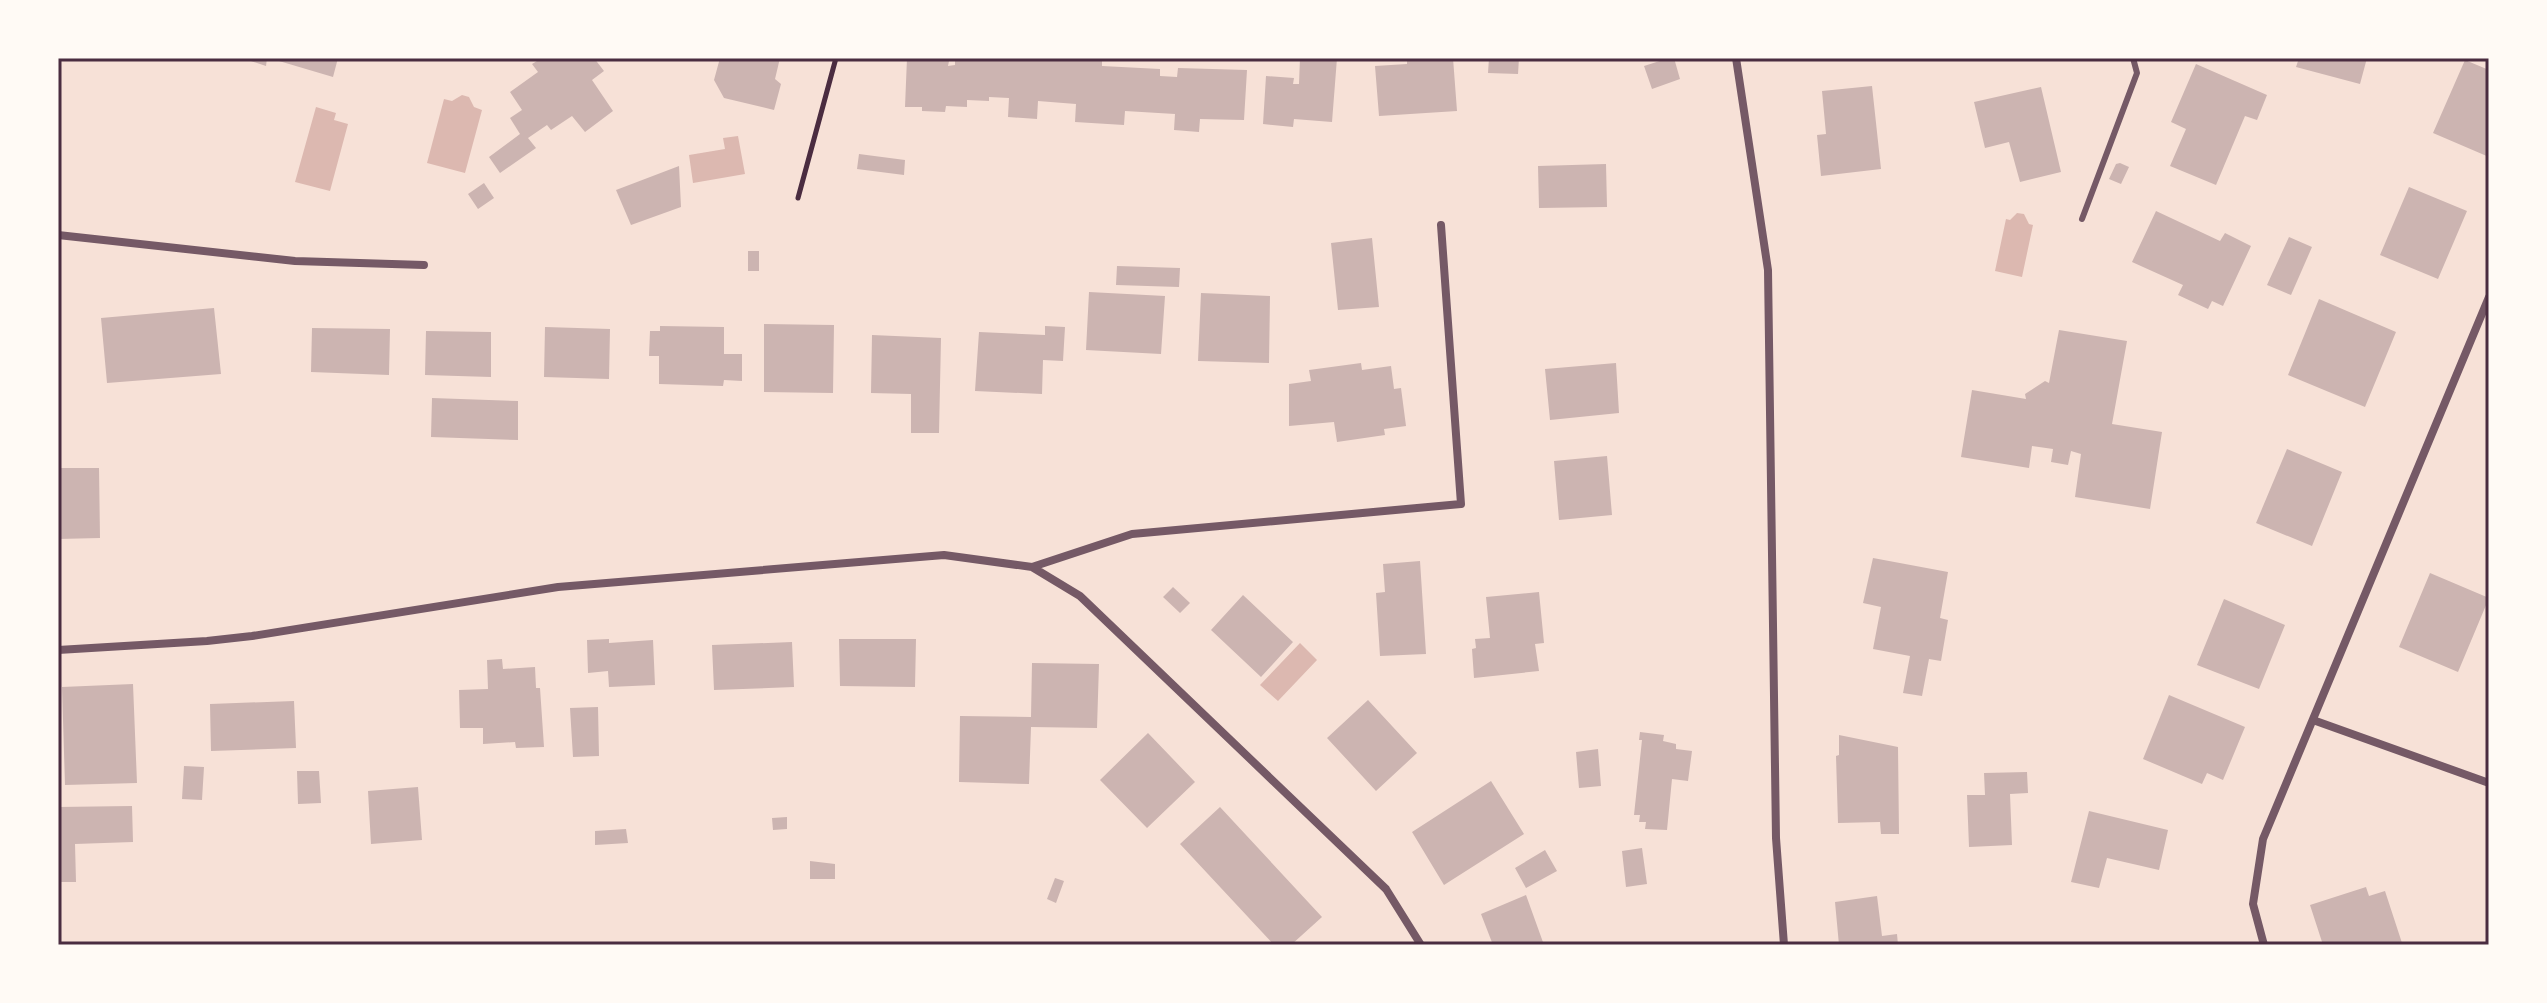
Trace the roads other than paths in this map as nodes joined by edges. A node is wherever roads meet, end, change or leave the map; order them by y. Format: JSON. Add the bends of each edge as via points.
{"nodes":[{"id":1,"x":1736,"y":58,"type":"edge"},
{"id":2,"x":2133,"y":58,"type":"edge"},
{"id":3,"x":2082,"y":219,"type":"dead end"},
{"id":4,"x":1441,"y":225,"type":"dead end"},
{"id":5,"x":58,"y":235,"type":"edge"},
{"id":6,"x":424,"y":265,"type":"dead end"},
{"id":7,"x":2489,"y":297,"type":"edge"},
{"id":8,"x":1032,"y":567,"type":"junction"},
{"id":9,"x":58,"y":650,"type":"edge"},
{"id":10,"x":2313,"y":720,"type":"junction"},
{"id":11,"x":2489,"y":783,"type":"edge"},
{"id":12,"x":1421,"y":945,"type":"edge"},
{"id":13,"x":1784,"y":945,"type":"edge"},
{"id":14,"x":2264,"y":945,"type":"edge"}],
"edges":[{"from":1,"to":13,"type":"street","via":[[1768,270],[1776,838]]},
{"from":2,"to":3,"type":"lane","via":[[2137,73]]},
{"from":4,"to":8,"type":"street","via":[[1461,504],[1132,534]]},
{"from":5,"to":6,"type":"street","via":[[295,261]]},
{"from":7,"to":10,"type":"street"},
{"from":8,"to":9,"type":"street","via":[[944,555],[558,587],[252,636]]},
{"from":8,"to":12,"type":"street","via":[[1080,596],[1386,889]]},
{"from":10,"to":11,"type":"street"},
{"from":10,"to":14,"type":"street","via":[[2263,839],[2253,904]]}]}
